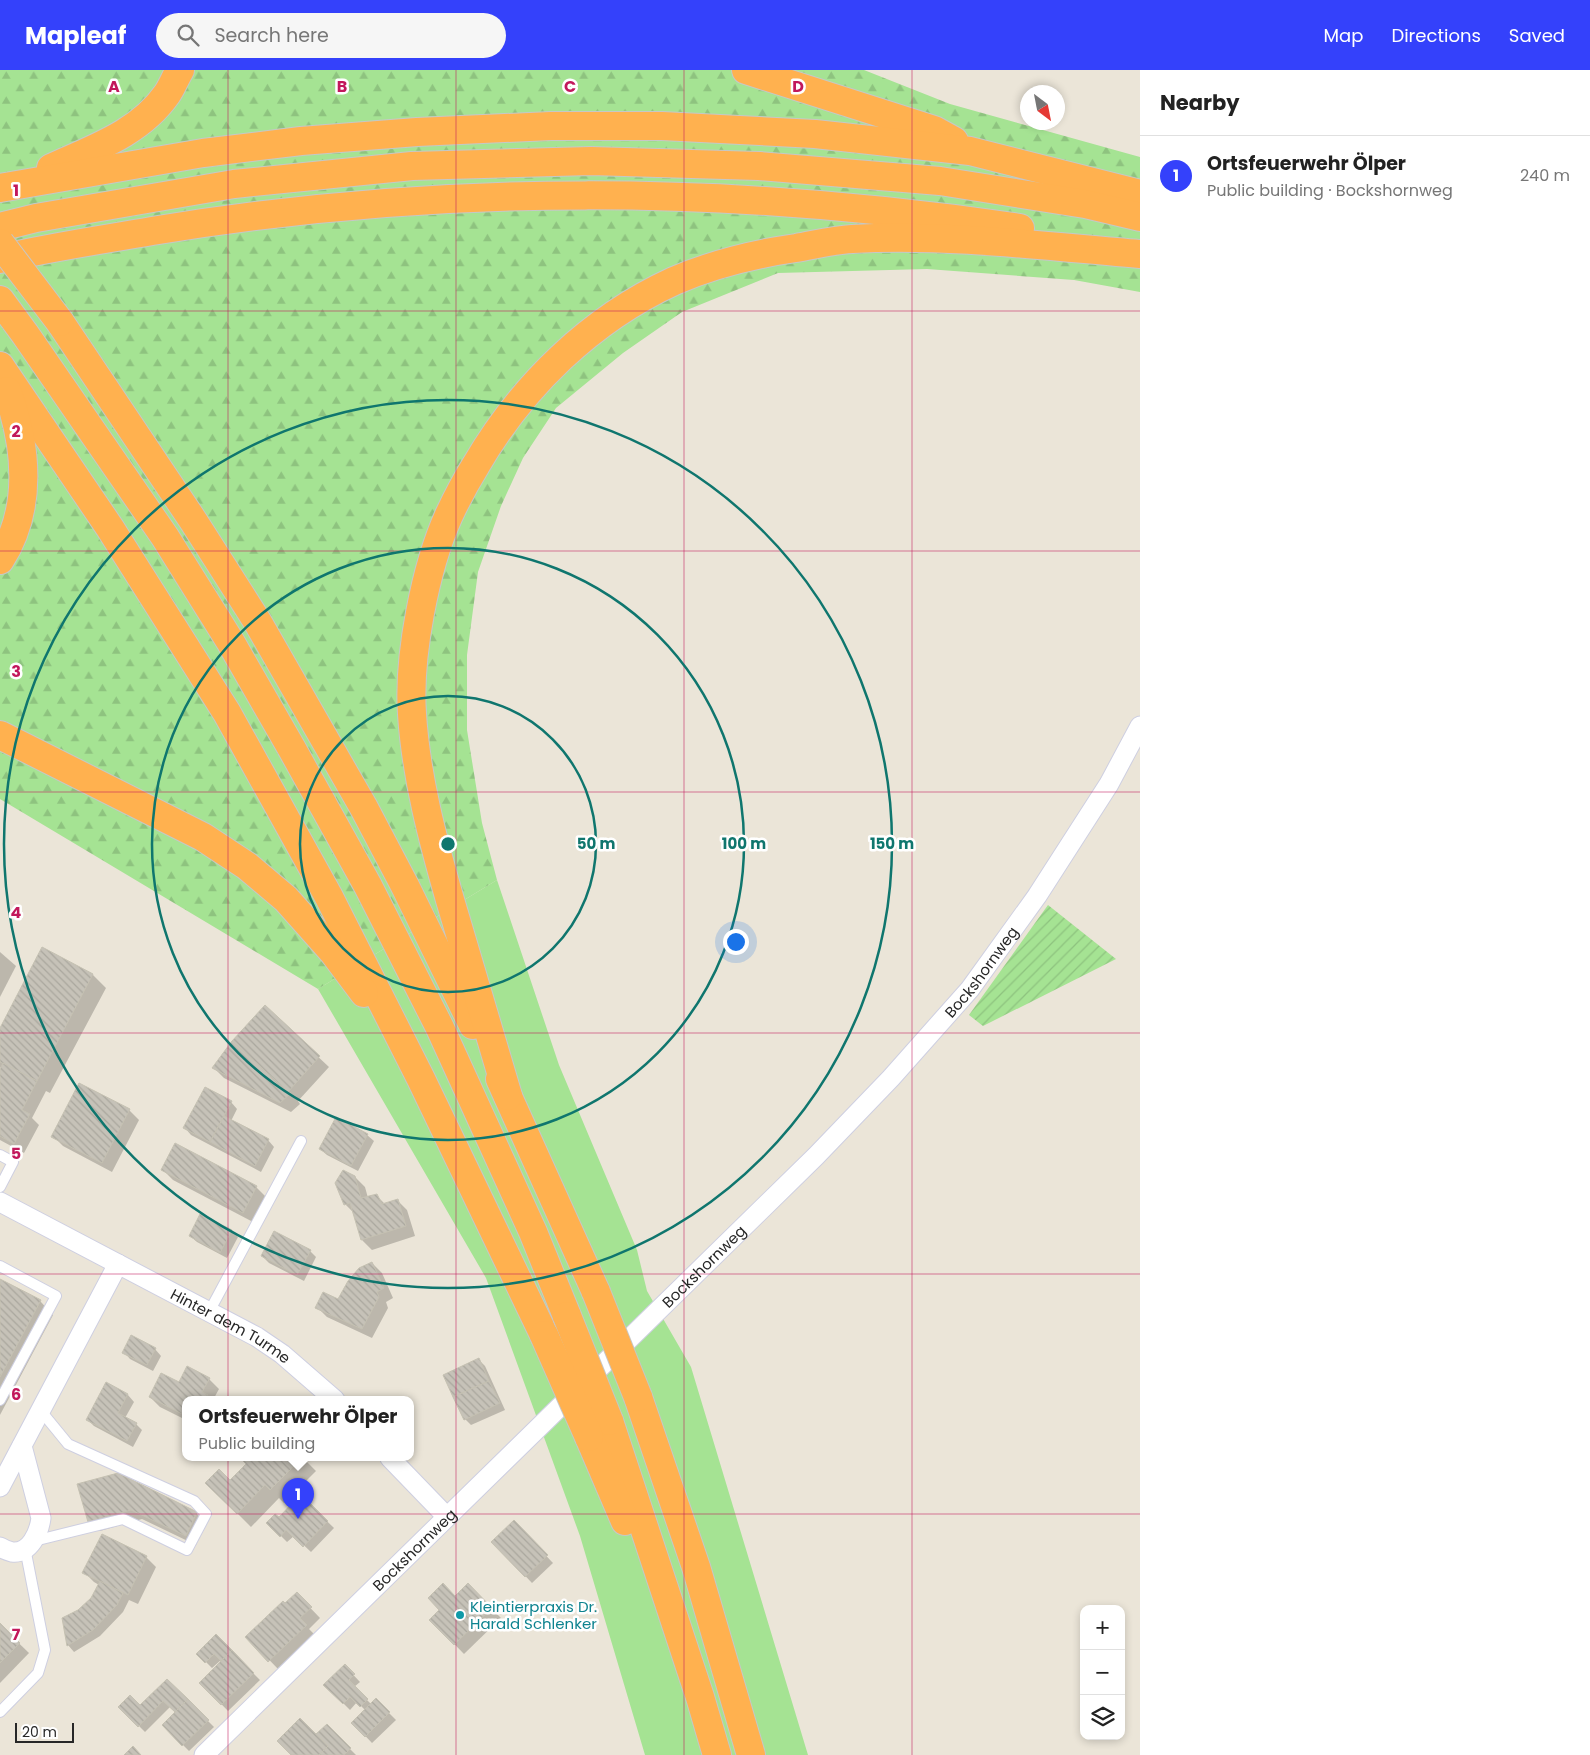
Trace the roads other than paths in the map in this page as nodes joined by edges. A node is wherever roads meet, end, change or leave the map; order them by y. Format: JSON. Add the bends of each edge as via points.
{"nodes":[{"id":1,"x":180,"y":70,"type":"edge"},
{"id":2,"x":746,"y":70,"type":"edge"},
{"id":3,"x":970,"y":150,"type":"junction"},
{"id":4,"x":1,"y":187,"type":"edge"},
{"id":5,"x":1140,"y":194,"type":"edge"},
{"id":6,"x":1140,"y":217,"type":"edge"},
{"id":7,"x":0,"y":227,"type":"edge"},
{"id":8,"x":0,"y":243,"type":"edge"},
{"id":9,"x":1140,"y":250,"type":"edge"},
{"id":10,"x":1140,"y":254,"type":"edge"},
{"id":11,"x":0,"y":259,"type":"edge"},
{"id":12,"x":0,"y":300,"type":"edge"},
{"id":13,"x":0,"y":366,"type":"edge"},
{"id":14,"x":0,"y":376,"type":"edge"},
{"id":15,"x":0,"y":560,"type":"edge"},
{"id":16,"x":1140,"y":726,"type":"edge"},
{"id":17,"x":0,"y":734,"type":"edge"},
{"id":18,"x":421,"y":1079,"type":"junction"},
{"id":19,"x":508,"y":1096,"type":"junction"},
{"id":20,"x":301,"y":1141,"type":"dead end"},
{"id":21,"x":0,"y":1155,"type":"edge"},
{"id":22,"x":0,"y":1187,"type":"edge"},
{"id":23,"x":0,"y":1202,"type":"edge"},
{"id":24,"x":118,"y":1264,"type":"junction"},
{"id":25,"x":0,"y":1266,"type":"edge"},
{"id":26,"x":209,"y":1312,"type":"junction"},
{"id":27,"x":330,"y":1396,"type":"edge"},
{"id":28,"x":0,"y":1400,"type":"edge"},
{"id":29,"x":41,"y":1411,"type":"junction"},
{"id":30,"x":599,"y":1429,"type":"junction"},
{"id":31,"x":22,"y":1446,"type":"junction"},
{"id":32,"x":393,"y":1461,"type":"edge"},
{"id":33,"x":0,"y":1486,"type":"edge"},
{"id":34,"x":447,"y":1517,"type":"junction"},
{"id":35,"x":29,"y":1544,"type":"junction"},
{"id":36,"x":0,"y":1547,"type":"edge"},
{"id":37,"x":0,"y":1712,"type":"edge"},
{"id":38,"x":204,"y":1755,"type":"edge"},
{"id":39,"x":717,"y":1755,"type":"edge"},
{"id":40,"x":751,"y":1755,"type":"edge"}],
"edges":[{"from":1,"to":4,"type":"highway","via":[[167,94],[147,116],[123,134],[95,150]]},
{"from":2,"to":3,"type":"highway","via":[[934,130]]},
{"from":3,"to":4,"type":"highway","via":[[806,134],[662,126],[551,126],[301,141],[202,153]]},
{"from":3,"to":5,"type":"highway"},
{"from":6,"to":7,"type":"highway","via":[[1085,204],[940,181],[759,166],[591,161],[412,166],[234,184]]},
{"from":8,"to":19,"type":"highway","bridge":true,"via":[[60,322],[257,621],[378,834]]},
{"from":9,"to":11,"type":"highway","via":[[1019,228],[776,200],[537,195],[345,205],[199,223]]},
{"from":10,"to":19,"type":"highway","via":[[928,238],[847,239],[736,259],[645,296],[602,324],[566,352],[507,418],[487,446],[448,516],[425,593],[411,676],[416,750],[434,842]]},
{"from":12,"to":30,"type":"highway","bridge":true,"via":[[165,537],[288,741],[364,877],[440,1028],[533,1232],[567,1316]]},
{"from":13,"to":18,"type":"highway","via":[[110,528],[227,713],[329,897]]},
{"from":14,"to":15,"type":"highway","via":[[20,432],[24,474],[15,533]]},
{"from":16,"to":34,"type":"street","name":"Bockshornweg","via":[[1110,784],[1037,896],[964,996],[892,1078],[816,1156]]},
{"from":17,"to":18,"type":"highway","via":[[203,837],[247,866],[286,899],[334,953],[379,1013]]},
{"from":18,"to":30,"type":"highway","bridge":true,"via":[[544,1335]]},
{"from":19,"to":40,"type":"highway","bridge":true,"via":[[596,1292],[638,1397],[696,1567]]},
{"from":20,"to":26,"type":"lane"},
{"from":21,"to":22,"type":"lane","via":[[13,1162]]},
{"from":23,"to":24,"type":"street","name":"Hinter dem Turme"},
{"from":24,"to":26,"type":"street","name":"Hinter dem Turme"},
{"from":24,"to":29,"type":"street"},
{"from":25,"to":28,"type":"lane","via":[[56,1296]]},
{"from":26,"to":27,"type":"street","name":"Hinter dem Turme","via":[[282,1354]]},
{"from":29,"to":31,"type":"street"},
{"from":29,"to":35,"type":"lane","via":[[68,1444],[194,1501],[206,1514],[187,1550],[123,1519]]},
{"from":30,"to":39,"type":"highway","via":[[700,1697]]},
{"from":31,"to":33,"type":"street"},
{"from":31,"to":35,"type":"street","via":[[40,1518],[39,1529]]},
{"from":32,"to":34,"type":"street"},
{"from":34,"to":38,"type":"street","name":"Bockshornweg"},
{"from":35,"to":36,"type":"street","via":[[12,1552]]},
{"from":35,"to":37,"type":"lane","via":[[45,1650],[38,1673]]}]}
